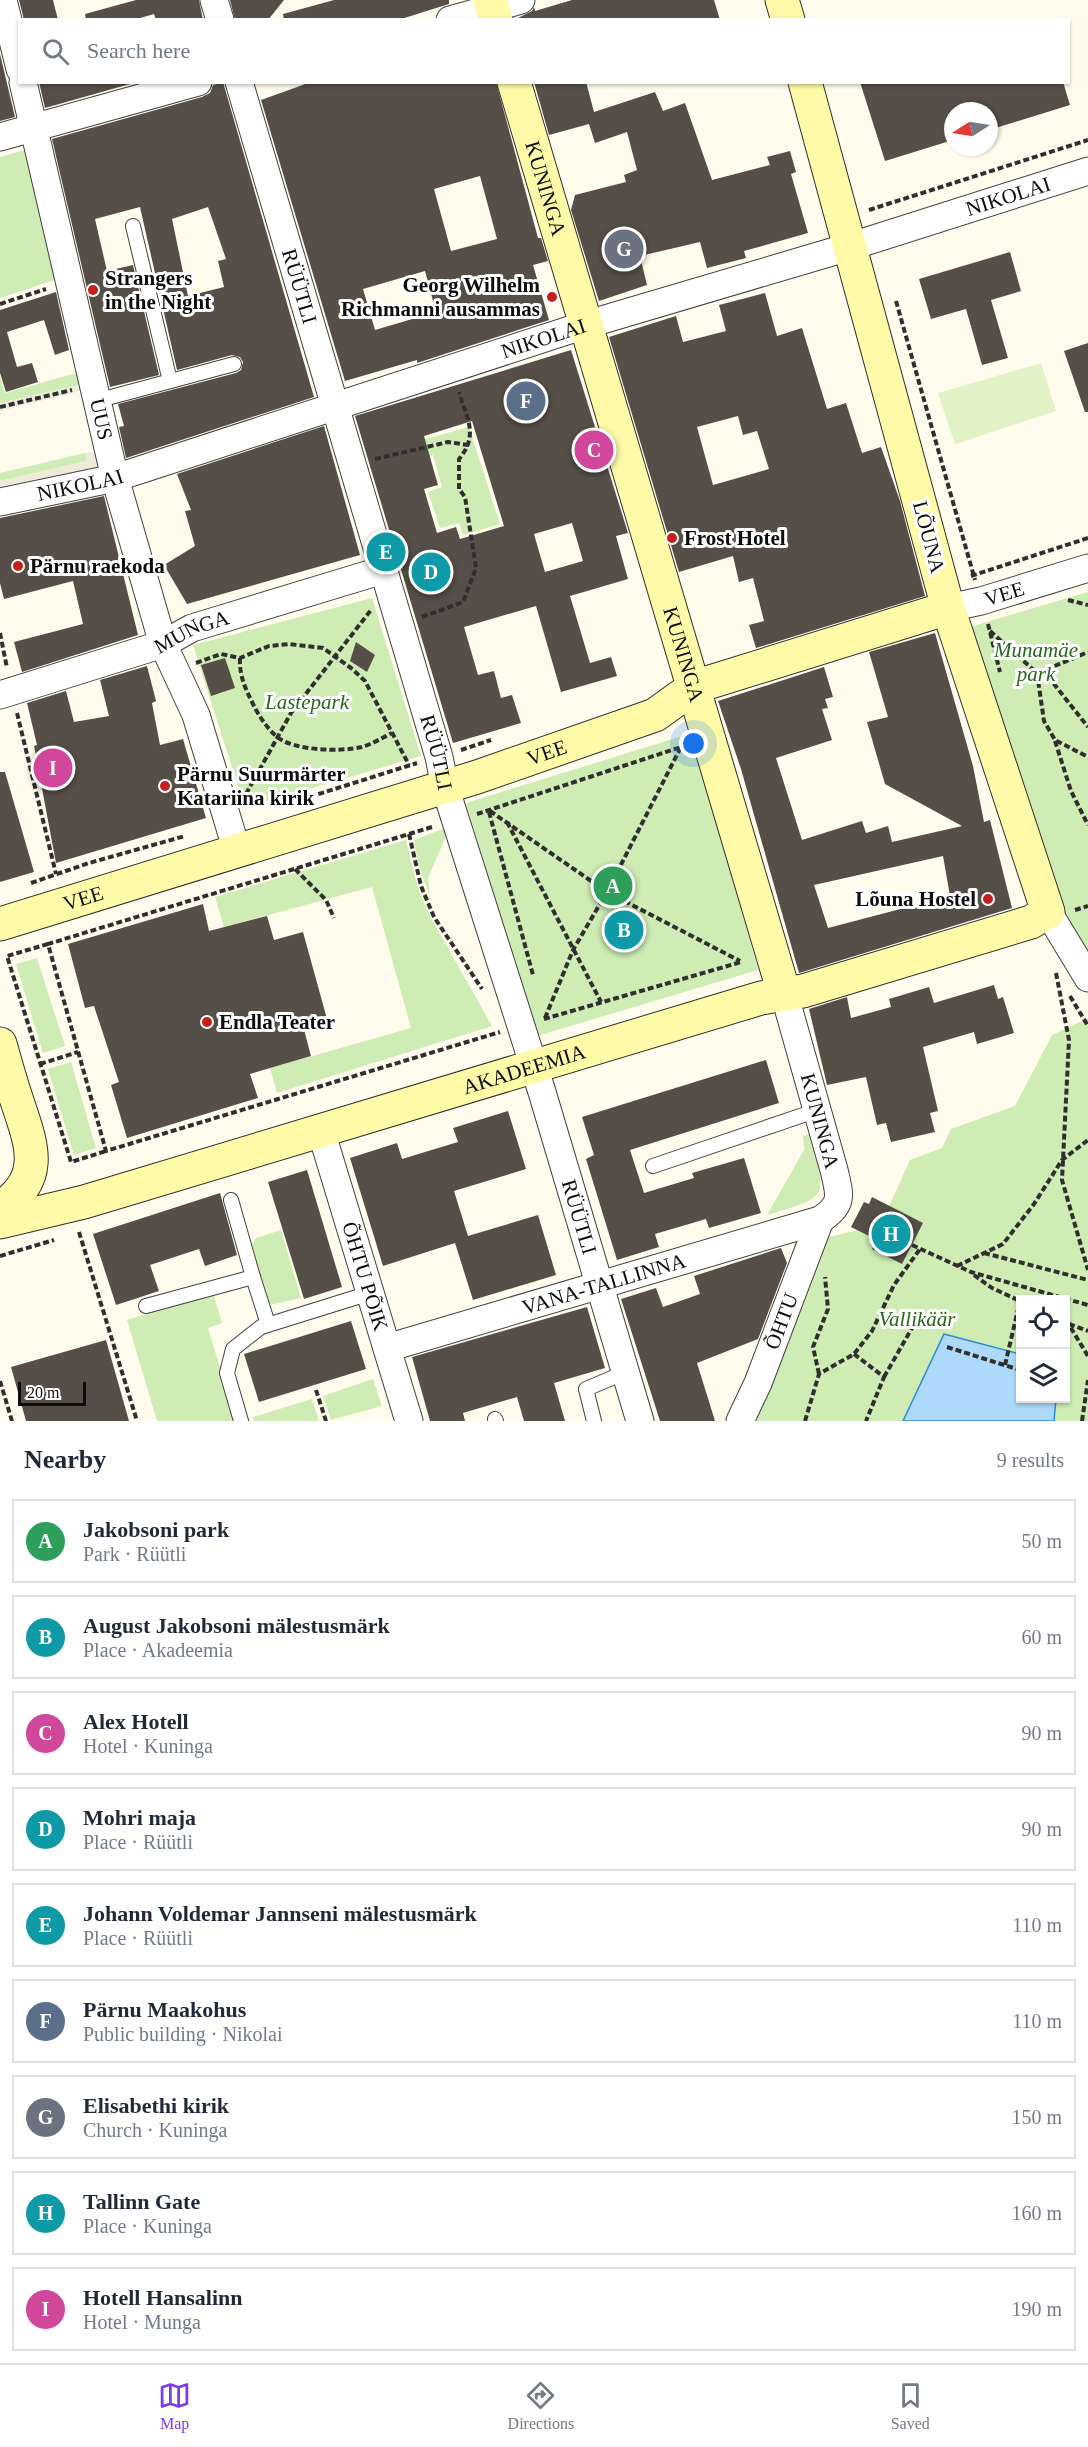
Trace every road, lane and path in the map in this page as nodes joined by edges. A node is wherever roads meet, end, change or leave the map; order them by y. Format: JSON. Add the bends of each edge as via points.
{"nodes":[{"id":1,"x":3,"y":0,"type":"edge"},
{"id":2,"x":214,"y":0,"type":"edge"},
{"id":3,"x":782,"y":0,"type":"edge"},
{"id":4,"x":500,"y":7,"type":"edge"},
{"id":5,"x":218,"y":18,"type":"edge"},
{"id":6,"x":458,"y":18,"type":"edge"},
{"id":7,"x":787,"y":18,"type":"edge"},
{"id":8,"x":18,"y":61,"type":"edge"},
{"id":9,"x":23,"y":84,"type":"edge"},
{"id":10,"x":191,"y":84,"type":"edge"},
{"id":11,"x":239,"y":84,"type":"edge"},
{"id":12,"x":515,"y":84,"type":"edge"},
{"id":13,"x":807,"y":84,"type":"edge"},
{"id":14,"x":33,"y":127,"type":"junction"},
{"id":15,"x":0,"y":137,"type":"edge"},
{"id":16,"x":1088,"y":140,"type":"edge"},
{"id":17,"x":1088,"y":171,"type":"edge"},
{"id":18,"x":869,"y":210,"type":"dead end"},
{"id":19,"x":133,"y":226,"type":"dead end"},
{"id":20,"x":852,"y":246,"type":"junction"},
{"id":21,"x":69,"y":281,"type":"junction"},
{"id":22,"x":0,"y":304,"type":"edge"},
{"id":23,"x":585,"y":325,"type":"junction"},
{"id":24,"x":234,"y":364,"type":"dead end"},
{"id":25,"x":452,"y":368,"type":"junction"},
{"id":26,"x":170,"y":381,"type":"junction"},
{"id":27,"x":93,"y":386,"type":"junction"},
{"id":28,"x":0,"y":407,"type":"edge"},
{"id":29,"x":335,"y":407,"type":"junction"},
{"id":30,"x":468,"y":445,"type":"junction"},
{"id":31,"x":352,"y":468,"type":"junction"},
{"id":32,"x":115,"y":478,"type":"junction"},
{"id":33,"x":0,"y":501,"type":"edge"},
{"id":34,"x":1088,"y":538,"type":"edge"},
{"id":35,"x":1088,"y":568,"type":"edge"},
{"id":36,"x":378,"y":578,"type":"junction"},
{"id":37,"x":966,"y":578,"type":"dead end"},
{"id":38,"x":948,"y":608,"type":"junction"},
{"id":39,"x":399,"y":626,"type":"junction"},
{"id":40,"x":989,"y":630,"type":"dead end"},
{"id":41,"x":0,"y":633,"type":"edge"},
{"id":42,"x":163,"y":644,"type":"junction"},
{"id":43,"x":1088,"y":652,"type":"edge"},
{"id":44,"x":336,"y":656,"type":"junction"},
{"id":45,"x":240,"y":657,"type":"junction"},
{"id":46,"x":175,"y":670,"type":"junction"},
{"id":47,"x":1037,"y":674,"type":"junction"},
{"id":48,"x":694,"y":687,"type":"junction"},
{"id":49,"x":6,"y":692,"type":"edge"},
{"id":50,"x":1088,"y":727,"type":"edge"},
{"id":51,"x":392,"y":733,"type":"junction"},
{"id":52,"x":277,"y":738,"type":"junction"},
{"id":53,"x":500,"y":738,"type":"dead end"},
{"id":54,"x":1054,"y":740,"type":"junction"},
{"id":55,"x":1088,"y":757,"type":"edge"},
{"id":56,"x":410,"y":765,"type":"junction"},
{"id":57,"x":442,"y":772,"type":"junction"},
{"id":58,"x":282,"y":806,"type":"dead end"},
{"id":59,"x":489,"y":811,"type":"junction"},
{"id":60,"x":457,"y":819,"type":"junction"},
{"id":61,"x":507,"y":822,"type":"junction"},
{"id":62,"x":1088,"y":825,"type":"edge"},
{"id":63,"x":409,"y":834,"type":"junction"},
{"id":64,"x":233,"y":837,"type":"junction"},
{"id":65,"x":294,"y":869,"type":"junction"},
{"id":66,"x":56,"y":874,"type":"junction"},
{"id":67,"x":22,"y":887,"type":"dead end"},
{"id":68,"x":607,"y":892,"type":"junction"},
{"id":69,"x":1088,"y":906,"type":"edge"},
{"id":70,"x":1059,"y":912,"type":"junction"},
{"id":71,"x":334,"y":918,"type":"dead end"},
{"id":72,"x":0,"y":924,"type":"edge"},
{"id":73,"x":48,"y":944,"type":"junction"},
{"id":74,"x":573,"y":950,"type":"junction"},
{"id":75,"x":747,"y":959,"type":"dead end"},
{"id":76,"x":741,"y":962,"type":"junction"},
{"id":77,"x":1056,"y":972,"type":"dead end"},
{"id":78,"x":1088,"y":978,"type":"edge"},
{"id":79,"x":535,"y":984,"type":"dead end"},
{"id":80,"x":784,"y":993,"type":"junction"},
{"id":81,"x":487,"y":997,"type":"dead end"},
{"id":82,"x":601,"y":1002,"type":"junction"},
{"id":83,"x":541,"y":1007,"type":"dead end"},
{"id":84,"x":522,"y":1022,"type":"junction"},
{"id":85,"x":0,"y":1044,"type":"edge"},
{"id":86,"x":78,"y":1052,"type":"junction"},
{"id":87,"x":40,"y":1064,"type":"junction"},
{"id":88,"x":533,"y":1066,"type":"junction"},
{"id":89,"x":818,"y":1110,"type":"junction"},
{"id":90,"x":321,"y":1131,"type":"junction"},
{"id":91,"x":1088,"y":1140,"type":"edge"},
{"id":92,"x":106,"y":1151,"type":"junction"},
{"id":93,"x":1062,"y":1160,"type":"junction"},
{"id":94,"x":653,"y":1166,"type":"dead end"},
{"id":95,"x":231,"y":1200,"type":"dead end"},
{"id":96,"x":0,"y":1208,"type":"edge"},
{"id":97,"x":820,"y":1220,"type":"junction"},
{"id":98,"x":0,"y":1222,"type":"edge"},
{"id":99,"x":79,"y":1232,"type":"dead end"},
{"id":100,"x":912,"y":1245,"type":"dead end"},
{"id":101,"x":920,"y":1249,"type":"junction"},
{"id":102,"x":984,"y":1252,"type":"junction"},
{"id":103,"x":957,"y":1266,"type":"junction"},
{"id":104,"x":1088,"y":1270,"type":"edge"},
{"id":105,"x":971,"y":1272,"type":"junction"},
{"id":106,"x":253,"y":1276,"type":"junction"},
{"id":107,"x":1088,"y":1280,"type":"edge"},
{"id":108,"x":827,"y":1281,"type":"dead end"},
{"id":109,"x":600,"y":1285,"type":"junction"},
{"id":110,"x":370,"y":1293,"type":"junction"},
{"id":111,"x":1045,"y":1295,"type":"edge"},
{"id":112,"x":1016,"y":1299,"type":"edge"},
{"id":113,"x":1070,"y":1301,"type":"edge"},
{"id":114,"x":1088,"y":1305,"type":"edge"},
{"id":115,"x":146,"y":1306,"type":"dead end"},
{"id":116,"x":1016,"y":1318,"type":"edge"},
{"id":117,"x":268,"y":1324,"type":"junction"},
{"id":118,"x":1070,"y":1324,"type":"edge"},
{"id":119,"x":912,"y":1328,"type":"dead end"},
{"id":120,"x":1070,"y":1328,"type":"edge"},
{"id":121,"x":1088,"y":1331,"type":"edge"},
{"id":122,"x":947,"y":1347,"type":"dead end"},
{"id":123,"x":387,"y":1348,"type":"junction"},
{"id":124,"x":854,"y":1353,"type":"junction"},
{"id":125,"x":1088,"y":1356,"type":"edge"},
{"id":126,"x":1005,"y":1365,"type":"junction"},
{"id":127,"x":1016,"y":1369,"type":"edge"},
{"id":128,"x":626,"y":1372,"type":"junction"},
{"id":129,"x":819,"y":1374,"type":"junction"},
{"id":130,"x":884,"y":1377,"type":"junction"},
{"id":131,"x":1088,"y":1380,"type":"edge"},
{"id":132,"x":0,"y":1381,"type":"edge"},
{"id":133,"x":316,"y":1390,"type":"dead end"},
{"id":134,"x":12,"y":1421,"type":"edge"},
{"id":135,"x":137,"y":1421,"type":"edge"},
{"id":136,"x":241,"y":1421,"type":"edge"},
{"id":137,"x":326,"y":1421,"type":"edge"},
{"id":138,"x":409,"y":1421,"type":"edge"},
{"id":139,"x":594,"y":1421,"type":"edge"},
{"id":140,"x":640,"y":1421,"type":"edge"},
{"id":141,"x":740,"y":1421,"type":"edge"},
{"id":142,"x":805,"y":1421,"type":"edge"},
{"id":143,"x":866,"y":1421,"type":"edge"},
{"id":144,"x":1082,"y":1421,"type":"edge"}],
"edges":[{"from":1,"to":8,"type":"street"},
{"from":2,"to":5,"type":"street"},
{"from":3,"to":7,"type":"street"},
{"from":4,"to":6,"type":"street"},
{"from":9,"to":14,"type":"street","name":"UUS"},
{"from":10,"to":14,"type":"street"},
{"from":11,"to":29,"type":"street","name":"RÜÜTLI"},
{"from":12,"to":23,"type":"street","name":"KUNINGA"},
{"from":13,"to":20,"type":"street","name":"LÕUNA"},
{"from":14,"to":15,"type":"street"},
{"from":14,"to":21,"type":"street","name":"UUS"},
{"from":16,"to":18,"type":"path"},
{"from":17,"to":20,"type":"street","name":"NIKOLAI"},
{"from":19,"to":26,"type":"lane"},
{"from":20,"to":23,"type":"street","name":"NIKOLAI"},
{"from":20,"to":38,"type":"street","name":"LÕUNA"},
{"from":21,"to":22,"type":"path"},
{"from":21,"to":27,"type":"street","name":"UUS"},
{"from":23,"to":25,"type":"street","name":"NIKOLAI"},
{"from":23,"to":48,"type":"street","name":"KUNINGA"},
{"from":24,"to":26,"type":"lane"},
{"from":25,"to":29,"type":"street","name":"NIKOLAI"},
{"from":25,"to":30,"type":"path","via":[[472,434]]},
{"from":26,"to":27,"type":"lane"},
{"from":27,"to":28,"type":"path"},
{"from":27,"to":32,"type":"street","name":"UUS"},
{"from":29,"to":31,"type":"street","name":"RÜÜTLI"},
{"from":29,"to":32,"type":"street","name":"NIKOLAI"},
{"from":30,"to":31,"type":"path","via":[[448,442],[383,456]]},
{"from":30,"to":39,"type":"path","via":[[459,459],[459,489],[470,519],[476,568],[469,588],[463,602]]},
{"from":31,"to":36,"type":"street","name":"RÜÜTLI"},
{"from":32,"to":33,"type":"street","name":"NIKOLAI"},
{"from":32,"to":42,"type":"street","name":"UUS"},
{"from":34,"to":37,"type":"path"},
{"from":35,"to":38,"type":"street","name":"VEE"},
{"from":36,"to":39,"type":"street","name":"RÜÜTLI"},
{"from":36,"to":42,"type":"street","name":"MUNGA","via":[[192,628]]},
{"from":36,"to":44,"type":"path"},
{"from":38,"to":48,"type":"street","name":"VEE"},
{"from":38,"to":70,"type":"street","name":"LÕUNA"},
{"from":39,"to":57,"type":"street","name":"RÜÜTLI"},
{"from":40,"to":47,"type":"path"},
{"from":41,"to":49,"type":"path"},
{"from":42,"to":46,"type":"street","name":"UUS"},
{"from":42,"to":49,"type":"street","name":"MUNGA"},
{"from":43,"to":47,"type":"path"},
{"from":44,"to":45,"type":"path","via":[[323,648],[289,644],[269,646]]},
{"from":44,"to":51,"type":"path","via":[[365,681]]},
{"from":44,"to":52,"type":"path","via":[[291,713]]},
{"from":45,"to":46,"type":"path","via":[[221,654]]},
{"from":45,"to":52,"type":"path","via":[[245,688]]},
{"from":46,"to":64,"type":"street","name":"UUS","via":[[196,715]]},
{"from":47,"to":50,"type":"path","via":[[1054,684]]},
{"from":47,"to":54,"type":"path","via":[[1044,721]]},
{"from":48,"to":57,"type":"street","name":"VEE","via":[[655,715]]},
{"from":48,"to":80,"type":"street","name":"KUNINGA"},
{"from":49,"to":66,"type":"path"},
{"from":51,"to":52,"type":"path","via":[[362,747],[331,750],[296,746]]},
{"from":51,"to":56,"type":"path"},
{"from":52,"to":64,"type":"path"},
{"from":53,"to":57,"type":"path"},
{"from":54,"to":55,"type":"path"},
{"from":54,"to":62,"type":"path","via":[[1071,791]]},
{"from":56,"to":57,"type":"path"},
{"from":56,"to":58,"type":"path"},
{"from":57,"to":60,"type":"street","name":"RÜÜTLI"},
{"from":57,"to":64,"type":"street","name":"VEE"},
{"from":59,"to":60,"type":"path"},
{"from":59,"to":61,"type":"path"},
{"from":59,"to":68,"type":"path","via":[[681,747]]},
{"from":59,"to":79,"type":"path"},
{"from":60,"to":63,"type":"path"},
{"from":60,"to":84,"type":"street","name":"RÜÜTLI","via":[[469,874]]},
{"from":61,"to":68,"type":"path"},
{"from":61,"to":74,"type":"path"},
{"from":63,"to":65,"type":"path"},
{"from":63,"to":81,"type":"path","via":[[421,886],[434,917]]},
{"from":64,"to":66,"type":"path"},
{"from":64,"to":72,"type":"street","name":"VEE"},
{"from":65,"to":71,"type":"path","via":[[326,900]]},
{"from":65,"to":73,"type":"path"},
{"from":66,"to":67,"type":"path"},
{"from":68,"to":74,"type":"path"},
{"from":68,"to":76,"type":"path"},
{"from":69,"to":70,"type":"path"},
{"from":70,"to":78,"type":"street","name":"LÕUNA"},
{"from":70,"to":80,"type":"street","name":"AKADEEMIA","via":[[803,991]]},
{"from":73,"to":86,"type":"path"},
{"from":73,"to":87,"type":"path","via":[[7,956]]},
{"from":74,"to":82,"type":"path"},
{"from":74,"to":84,"type":"path"},
{"from":75,"to":76,"type":"path"},
{"from":76,"to":82,"type":"path"},
{"from":77,"to":93,"type":"path","via":[[1069,1040]]},
{"from":80,"to":88,"type":"street","name":"AKADEEMIA"},
{"from":80,"to":89,"type":"street","name":"KUNINGA"},
{"from":82,"to":84,"type":"path"},
{"from":83,"to":84,"type":"path"},
{"from":84,"to":88,"type":"street","name":"RÜÜTLI"},
{"from":84,"to":92,"type":"path","via":[[505,1031]]},
{"from":85,"to":96,"type":"street","via":[[27,1128],[32,1165],[20,1192]]},
{"from":86,"to":87,"type":"path"},
{"from":86,"to":92,"type":"path"},
{"from":87,"to":92,"type":"path","via":[[71,1162]]},
{"from":88,"to":90,"type":"street","name":"AKADEEMIA"},
{"from":88,"to":109,"type":"street","name":"RÜÜTLI"},
{"from":89,"to":94,"type":"lane"},
{"from":89,"to":97,"type":"street","name":"KUNINGA","via":[[840,1195],[835,1210]]},
{"from":90,"to":98,"type":"street","name":"AKADEEMIA","via":[[84,1202]]},
{"from":90,"to":110,"type":"street","name":"ÕHTU PÕIK"},
{"from":91,"to":93,"type":"path"},
{"from":93,"to":102,"type":"path","via":[[1004,1244]]},
{"from":93,"to":104,"type":"path","via":[[1062,1180]]},
{"from":95,"to":106,"type":"lane"},
{"from":97,"to":109,"type":"street","name":"VANA-TALLINNA"},
{"from":97,"to":141,"type":"street","name":"ÕHTU"},
{"from":99,"to":135,"type":"path"},
{"from":100,"to":101,"type":"path"},
{"from":101,"to":103,"type":"path"},
{"from":101,"to":124,"type":"path","via":[[894,1285],[872,1331]]},
{"from":102,"to":103,"type":"path"},
{"from":102,"to":107,"type":"path"},
{"from":103,"to":105,"type":"path"},
{"from":105,"to":111,"type":"path"},
{"from":105,"to":112,"type":"path"},
{"from":106,"to":115,"type":"lane"},
{"from":106,"to":117,"type":"lane"},
{"from":108,"to":129,"type":"path","via":[[828,1309],[813,1347]]},
{"from":109,"to":123,"type":"street","name":"VANA-TALLINNA"},
{"from":109,"to":128,"type":"street","name":"RÜÜTLI"},
{"from":110,"to":117,"type":"lane"},
{"from":110,"to":123,"type":"street","name":"ÕHTU PÕIK"},
{"from":113,"to":114,"type":"path"},
{"from":116,"to":126,"type":"path"},
{"from":117,"to":136,"type":"lane","via":[[233,1349],[227,1373]]},
{"from":118,"to":121,"type":"path"},
{"from":119,"to":130,"type":"path"},
{"from":120,"to":125,"type":"path"},
{"from":122,"to":126,"type":"path"},
{"from":123,"to":138,"type":"street","name":"ÕHTU PÕIK"},
{"from":124,"to":129,"type":"path"},
{"from":124,"to":130,"type":"path"},
{"from":126,"to":127,"type":"path"},
{"from":128,"to":139,"type":"lane","via":[[586,1389]]},
{"from":128,"to":140,"type":"street","name":"RÜÜTLI"},
{"from":129,"to":142,"type":"path"},
{"from":130,"to":143,"type":"path"},
{"from":131,"to":144,"type":"path"},
{"from":132,"to":134,"type":"path"},
{"from":133,"to":137,"type":"path"}]}
